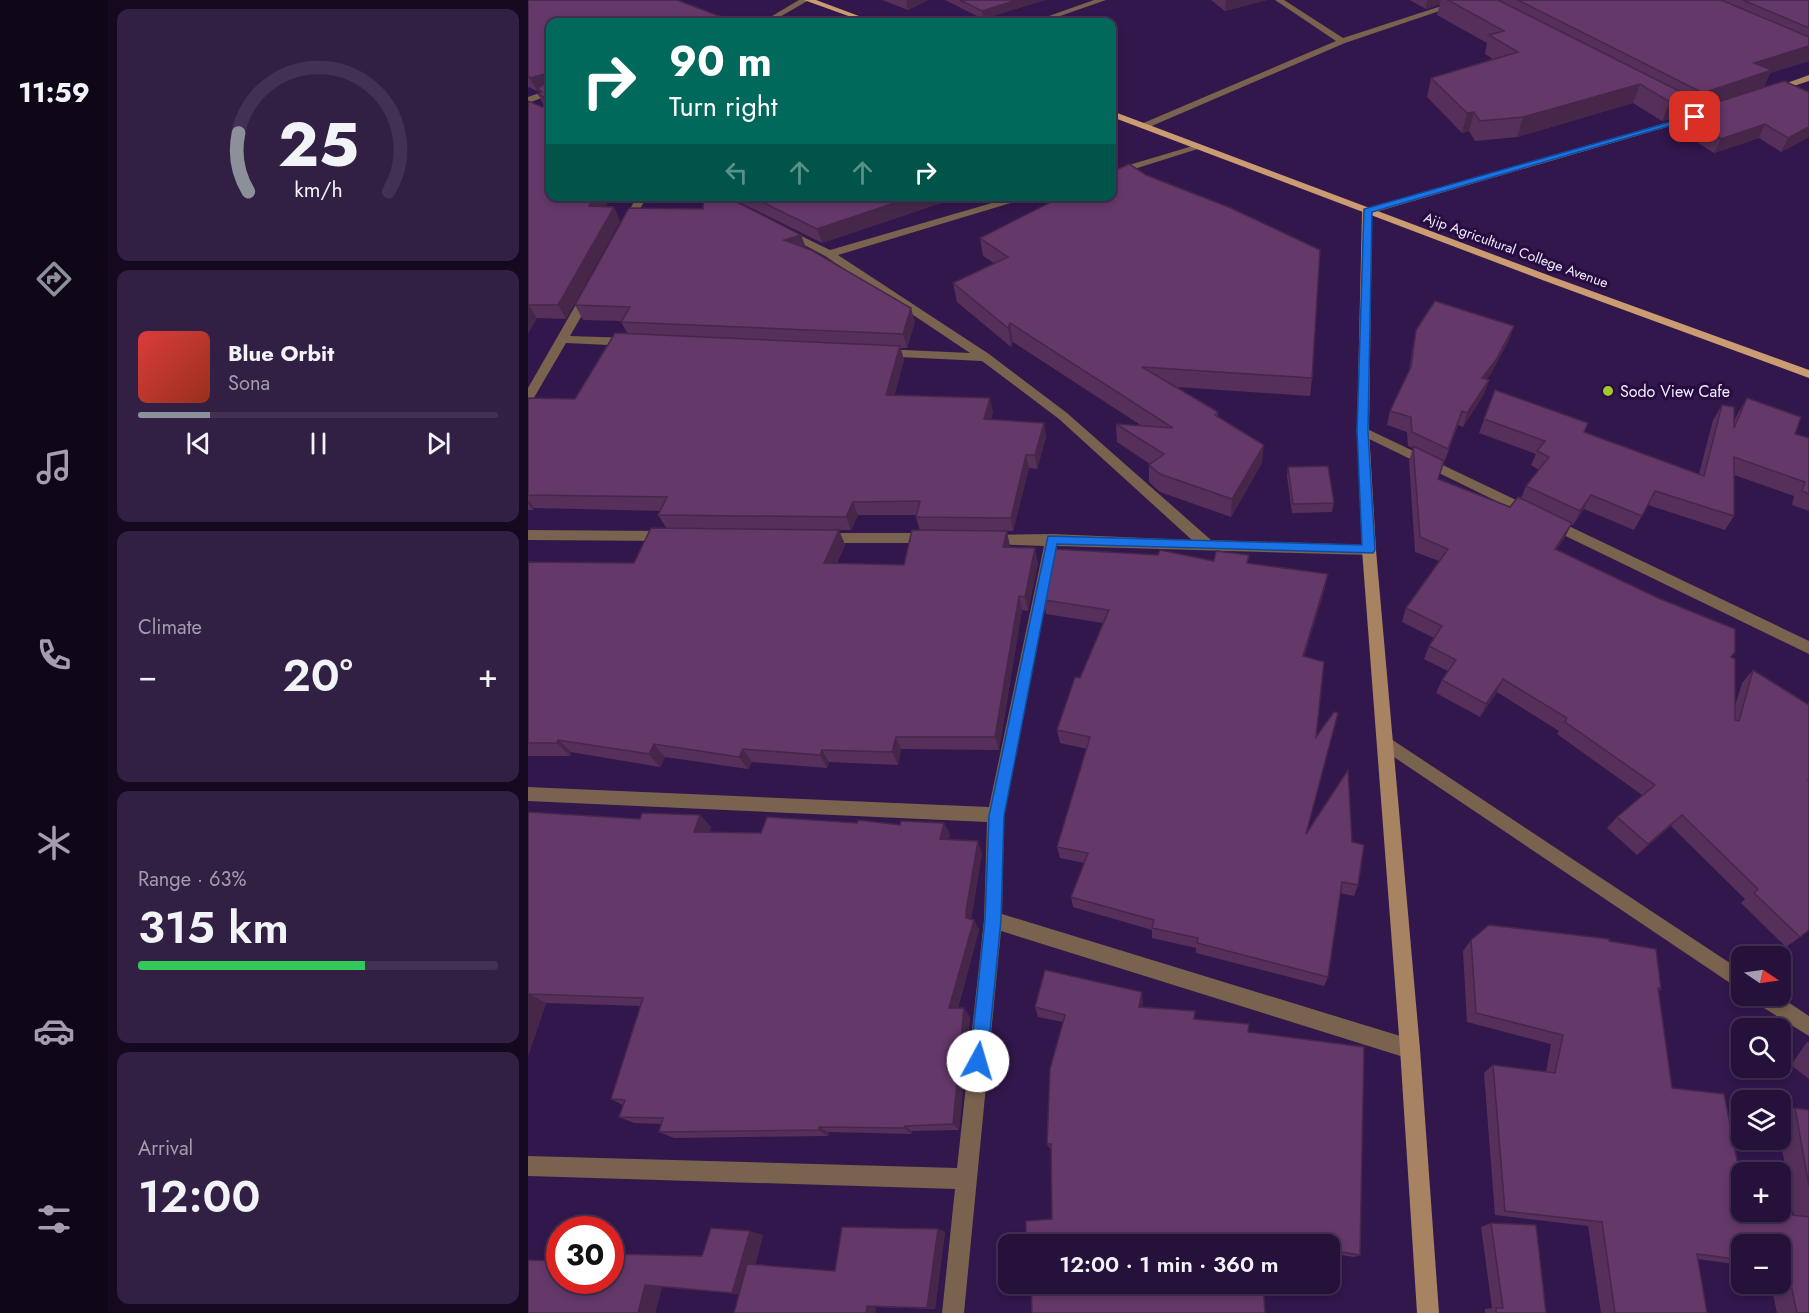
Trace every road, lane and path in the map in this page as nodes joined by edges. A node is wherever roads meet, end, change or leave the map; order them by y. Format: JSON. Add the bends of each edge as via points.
{"nodes":[{"id":1,"x":807,"y":0,"type":"edge"},
{"id":2,"x":1100,"y":0,"type":"edge"},
{"id":3,"x":1279,"y":0,"type":"edge"},
{"id":4,"x":1469,"y":0,"type":"edge"},
{"id":5,"x":1480,"y":5,"type":"edge"},
{"id":6,"x":773,"y":18,"type":"edge"},
{"id":7,"x":859,"y":18,"type":"edge"},
{"id":8,"x":1048,"y":18,"type":"edge"},
{"id":9,"x":1342,"y":41,"type":"junction"},
{"id":10,"x":1809,"y":78,"type":"edge"},
{"id":11,"x":546,"y":93,"type":"edge"},
{"id":12,"x":1757,"y":96,"type":"edge"},
{"id":13,"x":528,"y":100,"type":"edge"},
{"id":14,"x":1684,"y":112,"type":"edge"},
{"id":15,"x":1705,"y":114,"type":"edge"},
{"id":16,"x":1116,"y":116,"type":"edge"},
{"id":17,"x":1695,"y":117,"type":"junction"},
{"id":18,"x":1144,"y":126,"type":"junction"},
{"id":19,"x":1200,"y":147,"type":"junction"},
{"id":20,"x":1116,"y":172,"type":"edge"},
{"id":21,"x":639,"y":201,"type":"edge"},
{"id":22,"x":1012,"y":201,"type":"edge"},
{"id":23,"x":1367,"y":211,"type":"junction"},
{"id":24,"x":776,"y":228,"type":"edge"},
{"id":25,"x":620,"y":237,"type":"edge"},
{"id":26,"x":829,"y":254,"type":"junction"},
{"id":27,"x":592,"y":288,"type":"edge"},
{"id":28,"x":564,"y":339,"type":"junction"},
{"id":29,"x":646,"y":343,"type":"edge"},
{"id":30,"x":868,"y":352,"type":"edge"},
{"id":31,"x":985,"y":357,"type":"junction"},
{"id":32,"x":1809,"y":374,"type":"edge"},
{"id":33,"x":528,"y":398,"type":"edge"},
{"id":34,"x":1363,"y":431,"type":"junction"},
{"id":35,"x":528,"y":535,"type":"edge"},
{"id":36,"x":683,"y":537,"type":"edge"},
{"id":37,"x":814,"y":537,"type":"edge"},
{"id":38,"x":945,"y":538,"type":"edge"},
{"id":39,"x":969,"y":538,"type":"edge"},
{"id":40,"x":1052,"y":539,"type":"junction"},
{"id":41,"x":1207,"y":545,"type":"junction"},
{"id":42,"x":1369,"y":550,"type":"junction"},
{"id":43,"x":1809,"y":648,"type":"edge"},
{"id":44,"x":1385,"y":742,"type":"junction"},
{"id":45,"x":528,"y":794,"type":"edge"},
{"id":46,"x":996,"y":816,"type":"junction"},
{"id":47,"x":993,"y":920,"type":"junction"},
{"id":48,"x":1731,"y":975,"type":"edge"},
{"id":49,"x":1778,"y":1006,"type":"edge"},
{"id":50,"x":1809,"y":1027,"type":"edge"},
{"id":51,"x":1410,"y":1049,"type":"junction"},
{"id":52,"x":528,"y":1166,"type":"edge"},
{"id":53,"x":966,"y":1179,"type":"junction"},
{"id":54,"x":953,"y":1313,"type":"edge"},
{"id":55,"x":1428,"y":1313,"type":"edge"}],
"edges":[{"from":1,"to":6,"type":"street"},
{"from":1,"to":7,"type":"main road"},
{"from":2,"to":8,"type":"street"},
{"from":3,"to":9,"type":"street"},
{"from":4,"to":5,"type":"street"},
{"from":4,"to":9,"type":"street"},
{"from":9,"to":18,"type":"street"},
{"from":10,"to":12,"type":"street"},
{"from":11,"to":13,"type":"street"},
{"from":14,"to":17,"type":"street"},
{"from":15,"to":17,"type":"street"},
{"from":16,"to":18,"type":"main road","name":"Ajip Agricultural College Avenue"},
{"from":17,"to":23,"type":"street"},
{"from":18,"to":19,"type":"main road","name":"Ajip Agricultural College Avenue"},
{"from":19,"to":20,"type":"street"},
{"from":19,"to":23,"type":"main road","name":"Ajip Agricultural College Avenue"},
{"from":21,"to":25,"type":"street"},
{"from":22,"to":26,"type":"street"},
{"from":23,"to":32,"type":"main road","name":"Ajip Agricultural College Avenue"},
{"from":23,"to":34,"type":"street"},
{"from":24,"to":26,"type":"street"},
{"from":26,"to":31,"type":"street"},
{"from":27,"to":28,"type":"street"},
{"from":28,"to":29,"type":"street"},
{"from":28,"to":33,"type":"street"},
{"from":30,"to":31,"type":"street"},
{"from":31,"to":41,"type":"street","via":[[1063,416]]},
{"from":34,"to":42,"type":"street"},
{"from":34,"to":43,"type":"street"},
{"from":35,"to":36,"type":"street"},
{"from":37,"to":38,"type":"street"},
{"from":39,"to":40,"type":"street"},
{"from":40,"to":41,"type":"street"},
{"from":40,"to":46,"type":"street"},
{"from":41,"to":42,"type":"street"},
{"from":42,"to":44,"type":"street"},
{"from":44,"to":48,"type":"street"},
{"from":44,"to":51,"type":"street"},
{"from":45,"to":46,"type":"street"},
{"from":46,"to":47,"type":"street"},
{"from":47,"to":51,"type":"street"},
{"from":47,"to":53,"type":"street"},
{"from":49,"to":50,"type":"street"},
{"from":51,"to":55,"type":"street"},
{"from":52,"to":53,"type":"street"},
{"from":53,"to":54,"type":"street"}]}
